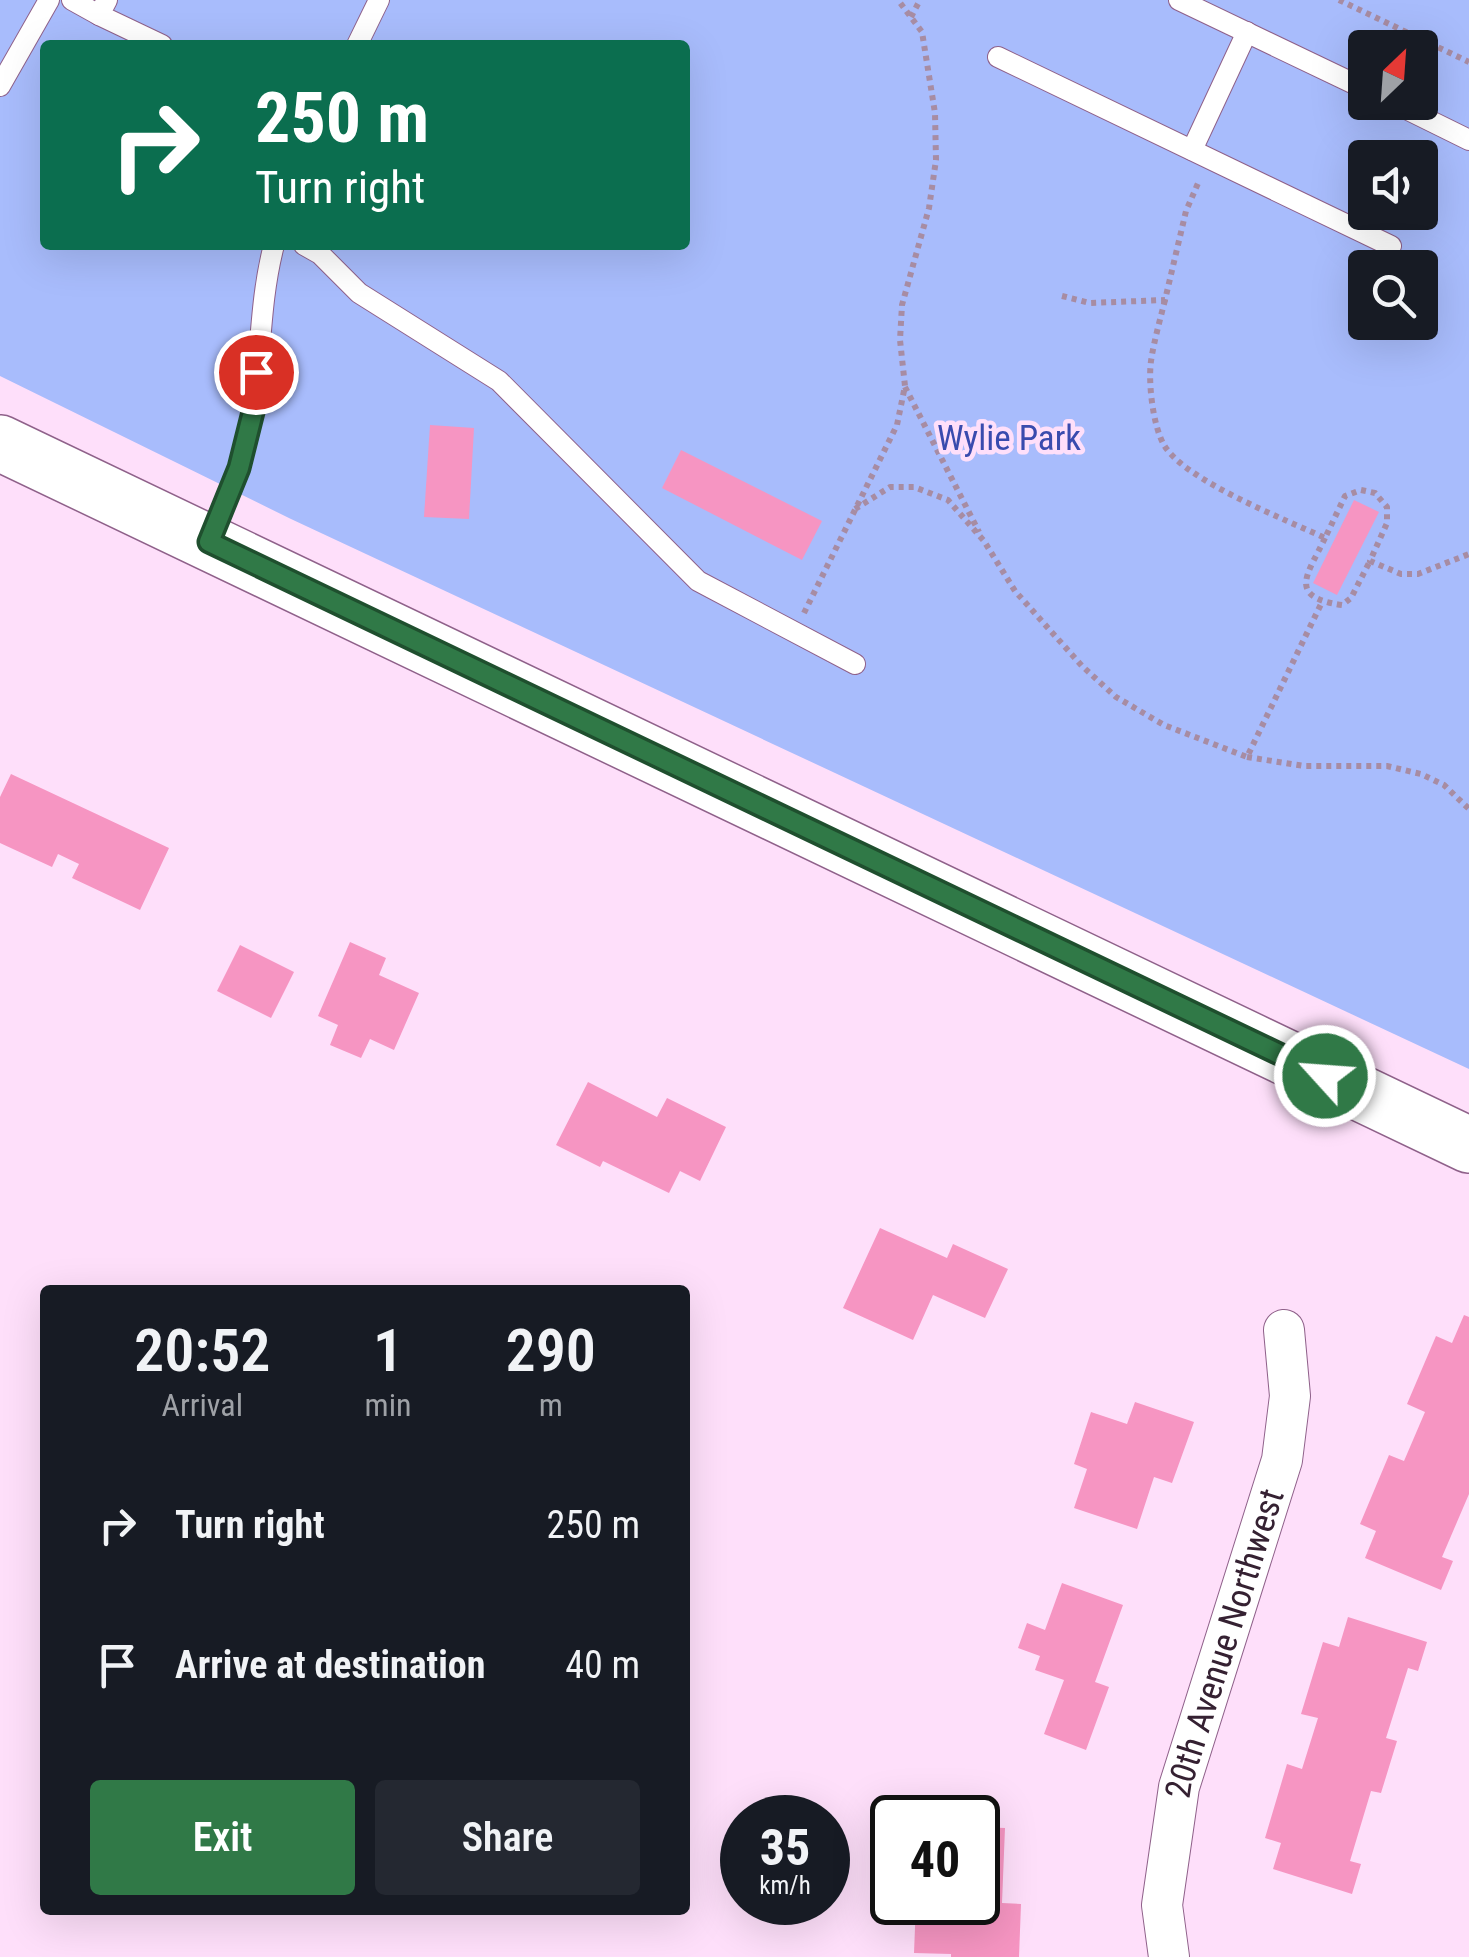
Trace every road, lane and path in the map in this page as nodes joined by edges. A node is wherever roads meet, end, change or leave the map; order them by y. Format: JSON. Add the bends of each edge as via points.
{"nodes":[{"id":1,"x":50,"y":0,"type":"edge"},
{"id":2,"x":72,"y":0,"type":"edge"},
{"id":3,"x":379,"y":0,"type":"edge"},
{"id":4,"x":898,"y":0,"type":"edge"},
{"id":5,"x":920,"y":0,"type":"edge"},
{"id":6,"x":1180,"y":0,"type":"edge"},
{"id":7,"x":1339,"y":0,"type":"edge"},
{"id":8,"x":103,"y":8,"type":"edge"},
{"id":9,"x":911,"y":17,"type":"junction"},
{"id":10,"x":1248,"y":32,"type":"junction"},
{"id":11,"x":154,"y":40,"type":"edge"},
{"id":12,"x":359,"y":40,"type":"edge"},
{"id":13,"x":998,"y":57,"type":"dead end"},
{"id":14,"x":1469,"y":62,"type":"edge"},
{"id":15,"x":1348,"y":81,"type":"edge"},
{"id":16,"x":0,"y":86,"type":"edge"},
{"id":17,"x":1428,"y":120,"type":"edge"},
{"id":18,"x":1469,"y":140,"type":"edge"},
{"id":19,"x":1200,"y":154,"type":"junction"},
{"id":20,"x":1392,"y":246,"type":"dead end"},
{"id":21,"x":273,"y":250,"type":"edge"},
{"id":22,"x":313,"y":250,"type":"edge"},
{"id":23,"x":1062,"y":296,"type":"dead end"},
{"id":24,"x":1165,"y":300,"type":"junction"},
{"id":25,"x":905,"y":386,"type":"junction"},
{"id":26,"x":0,"y":442,"type":"edge"},
{"id":27,"x":855,"y":509,"type":"junction"},
{"id":28,"x":1325,"y":538,"type":"junction"},
{"id":29,"x":984,"y":541,"type":"junction"},
{"id":30,"x":209,"y":542,"type":"junction"},
{"id":31,"x":1469,"y":554,"type":"edge"},
{"id":32,"x":1370,"y":561,"type":"junction"},
{"id":33,"x":1322,"y":602,"type":"junction"},
{"id":34,"x":794,"y":632,"type":"junction"},
{"id":35,"x":854,"y":664,"type":"dead end"},
{"id":36,"x":1247,"y":757,"type":"junction"},
{"id":37,"x":1469,"y":810,"type":"edge"},
{"id":38,"x":1469,"y":1145,"type":"edge"},
{"id":39,"x":1284,"y":1330,"type":"dead end"},
{"id":40,"x":1168,"y":1957,"type":"edge"}],
"edges":[{"from":1,"to":16,"type":"lane"},
{"from":2,"to":8,"type":"lane"},
{"from":3,"to":12,"type":"lane"},
{"from":4,"to":9,"type":"path"},
{"from":5,"to":9,"type":"path"},
{"from":6,"to":10,"type":"lane"},
{"from":7,"to":14,"type":"path"},
{"from":8,"to":11,"type":"lane"},
{"from":9,"to":25,"type":"path","via":[[922,32],[936,160],[902,305]]},
{"from":10,"to":15,"type":"lane"},
{"from":10,"to":19,"type":"lane"},
{"from":13,"to":19,"type":"lane"},
{"from":17,"to":18,"type":"lane"},
{"from":19,"to":20,"type":"lane"},
{"from":19,"to":24,"type":"path"},
{"from":21,"to":30,"type":"lane","via":[[254,408]]},
{"from":22,"to":34,"type":"lane","via":[[358,293],[499,381],[698,581]]},
{"from":23,"to":24,"type":"path","via":[[1090,303]]},
{"from":24,"to":28,"type":"path","via":[[1150,394],[1163,444],[1197,477]]},
{"from":25,"to":27,"type":"path","via":[[897,425]]},
{"from":25,"to":29,"type":"path"},
{"from":26,"to":30,"type":"street"},
{"from":27,"to":29,"type":"path","via":[[890,488],[914,487],[948,500]]},
{"from":27,"to":34,"type":"path"},
{"from":28,"to":32,"type":"path","via":[[1346,496],[1375,494],[1387,507],[1387,523]]},
{"from":28,"to":33,"type":"path","via":[[1306,588]]},
{"from":29,"to":36,"type":"path","via":[[1015,591],[1116,698]]},
{"from":30,"to":38,"type":"street"},
{"from":31,"to":32,"type":"path","via":[[1418,574]]},
{"from":32,"to":33,"type":"path","via":[[1351,598],[1342,605]]},
{"from":33,"to":36,"type":"path"},
{"from":34,"to":35,"type":"lane"},
{"from":36,"to":37,"type":"path","via":[[1421,774]]},
{"from":39,"to":40,"type":"street","name":"20th Avenue Northwest","via":[[1290,1396],[1282,1460],[1179,1787],[1162,1905]]}]}
